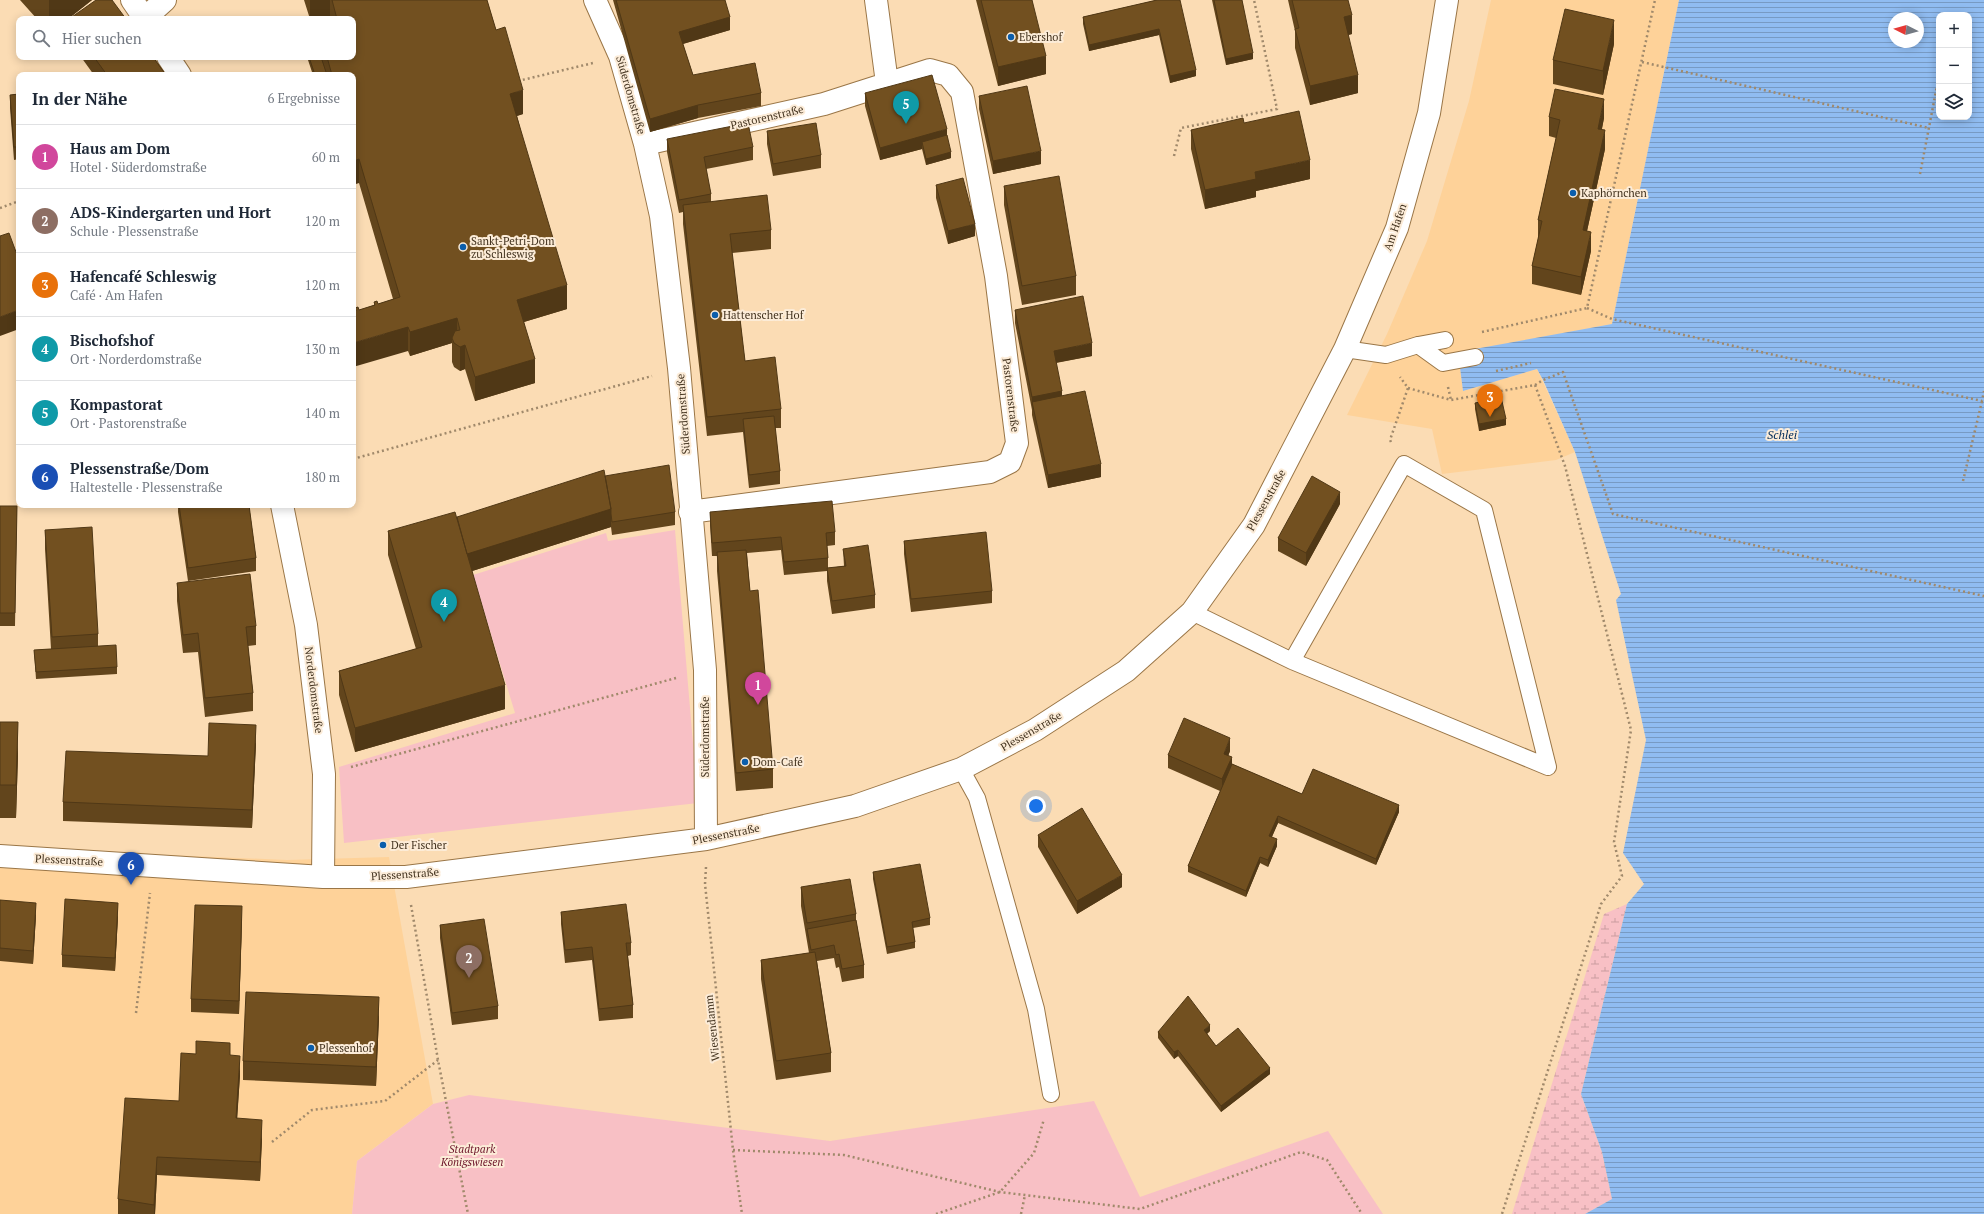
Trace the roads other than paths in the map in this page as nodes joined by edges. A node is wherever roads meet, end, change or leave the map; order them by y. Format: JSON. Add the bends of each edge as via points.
{"nodes":[{"id":1,"x":132,"y":0,"type":"edge"},
{"id":2,"x":165,"y":0,"type":"edge"},
{"id":3,"x":595,"y":0,"type":"edge"},
{"id":4,"x":876,"y":0,"type":"edge"},
{"id":5,"x":1447,"y":0,"type":"edge"},
{"id":6,"x":142,"y":16,"type":"edge"},
{"id":7,"x":147,"y":16,"type":"edge"},
{"id":8,"x":170,"y":60,"type":"edge"},
{"id":9,"x":178,"y":72,"type":"edge"},
{"id":10,"x":887,"y":83,"type":"junction"},
{"id":11,"x":645,"y":144,"type":"junction"},
{"id":12,"x":1445,"y":340,"type":"road end"},
{"id":13,"x":1418,"y":345,"type":"junction"},
{"id":14,"x":1345,"y":349,"type":"junction"},
{"id":15,"x":1475,"y":357,"type":"dead end"},
{"id":16,"x":1299,"y":438,"type":"joint"},
{"id":17,"x":283,"y":508,"type":"edge"},
{"id":18,"x":690,"y":512,"type":"junction"},
{"id":19,"x":1192,"y":612,"type":"junction"},
{"id":20,"x":1292,"y":661,"type":"junction"},
{"id":21,"x":960,"y":769,"type":"junction"},
{"id":22,"x":706,"y":839,"type":"junction"},
{"id":23,"x":0,"y":856,"type":"edge"},
{"id":24,"x":323,"y":877,"type":"junction"},
{"id":25,"x":1052,"y":1094,"type":"road end"}],
"edges":[{"from":1,"to":6,"type":"street"},
{"from":2,"to":7,"type":"street"},
{"from":3,"to":11,"type":"street","name":"Süderdomstraße","via":[[620,56]]},
{"from":4,"to":10,"type":"street"},
{"from":5,"to":14,"type":"street","name":"Am Hafen","via":[[1429,113],[1397,228]]},
{"from":8,"to":9,"type":"street"},
{"from":10,"to":11,"type":"street","name":"Pastorenstraße","via":[[824,104]]},
{"from":10,"to":18,"type":"street","name":"Pastorenstraße","via":[[930,70],[948,75],[962,92],[996,276],[1017,443],[1010,462],[990,472]]},
{"from":11,"to":18,"type":"street","name":"Süderdomstraße","via":[[661,216],[679,368]]},
{"from":12,"to":13,"type":"lane"},
{"from":13,"to":14,"type":"lane","via":[[1386,355]]},
{"from":13,"to":15,"type":"lane","via":[[1443,363]]},
{"from":14,"to":16,"type":"street","name":"Am Hafen"},
{"from":16,"to":19,"type":"street","name":"Plessenstraße","via":[[1254,524]]},
{"from":17,"to":24,"type":"street","name":"Norderdomstraße","via":[[306,625],[324,774]]},
{"from":18,"to":22,"type":"street","name":"Süderdomstraße","via":[[705,670]]},
{"from":19,"to":20,"type":"lane"},
{"from":19,"to":21,"type":"street","name":"Plessenstraße","via":[[1126,671],[1035,730]]},
{"from":20,"to":20,"type":"lane","via":[[1548,767],[1484,510],[1404,464]]},
{"from":21,"to":22,"type":"street","name":"Plessenstraße","via":[[855,806]]},
{"from":21,"to":25,"type":"lane","via":[[977,798],[1036,1009]]},
{"from":22,"to":24,"type":"street","name":"Plessenstraße","via":[[406,877]]},
{"from":23,"to":24,"type":"street","name":"Plessenstraße"}]}
